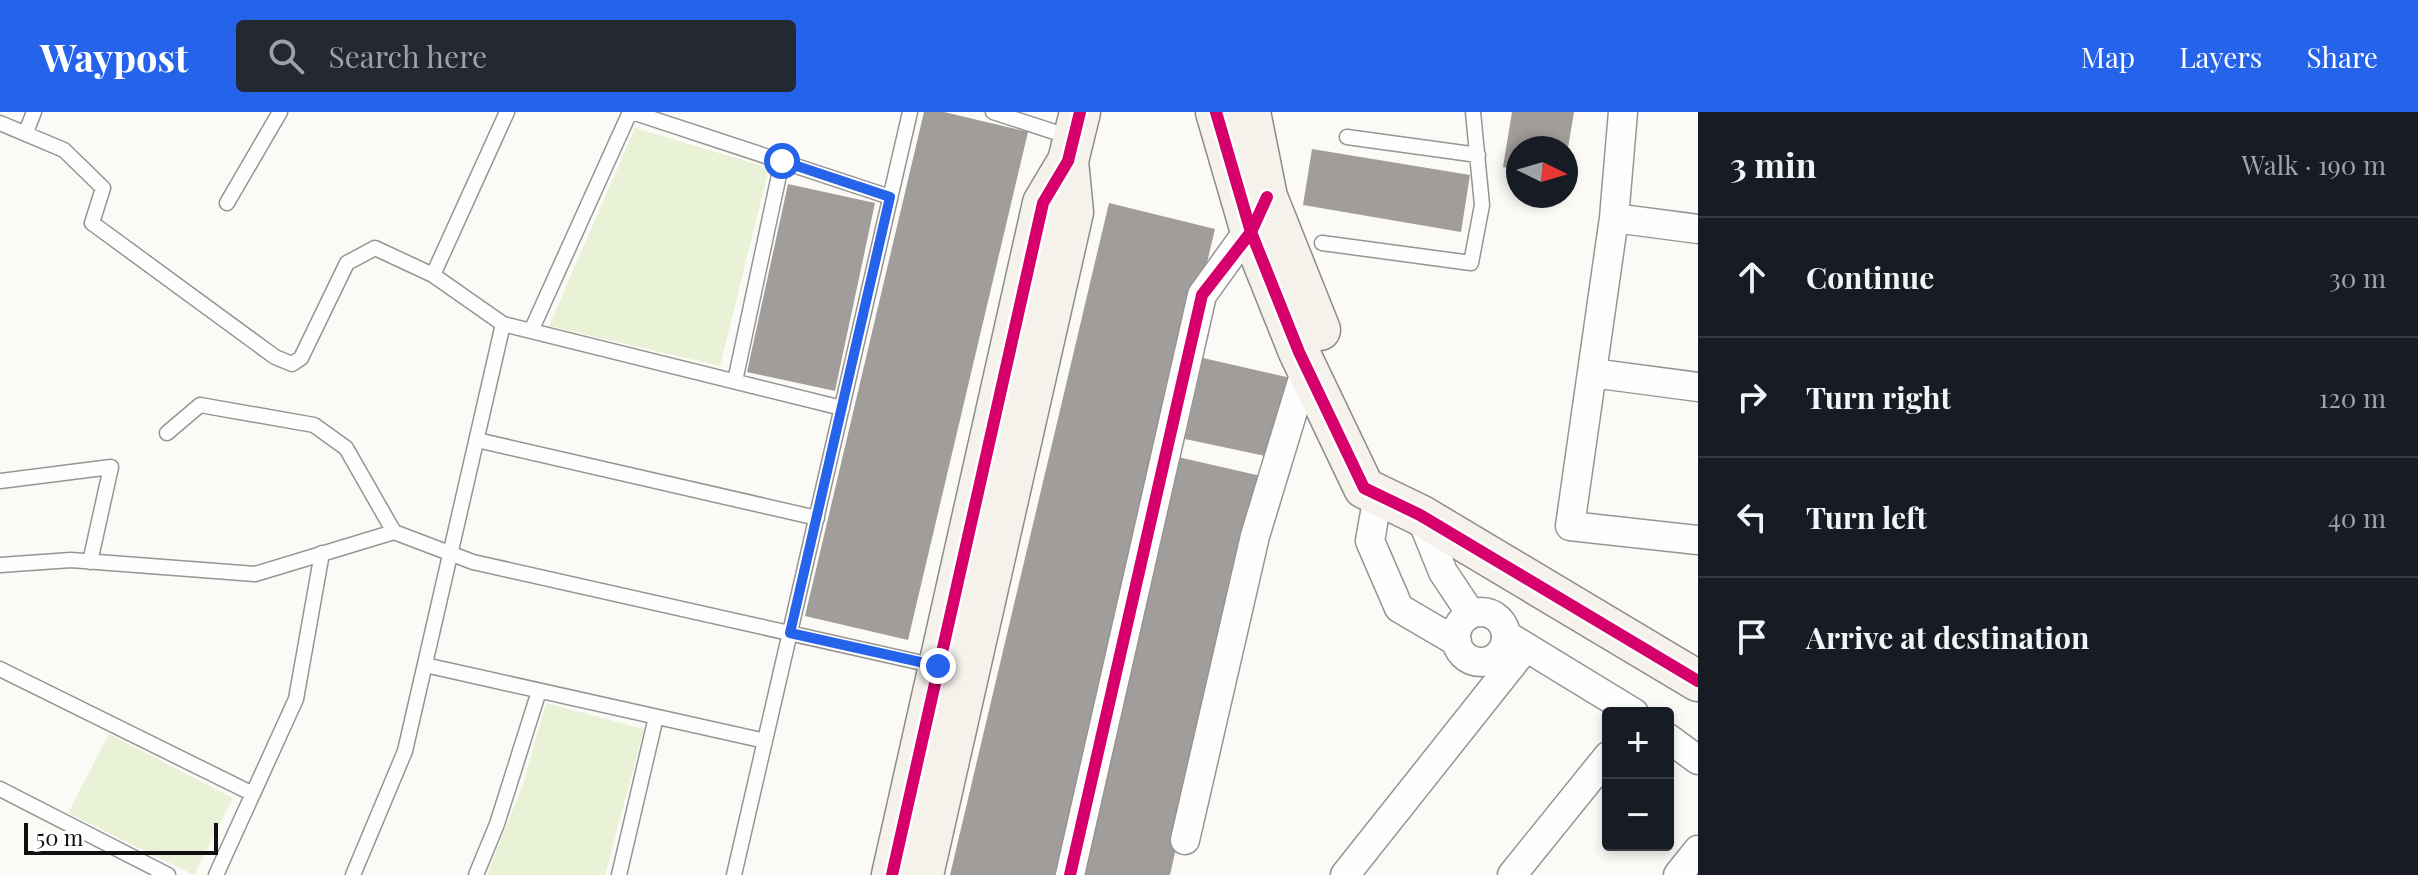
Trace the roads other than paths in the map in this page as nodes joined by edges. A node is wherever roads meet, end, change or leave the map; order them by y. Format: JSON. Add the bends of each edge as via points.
{"nodes":[{"id":1,"x":34,"y":112,"type":"edge"},
{"id":2,"x":280,"y":112,"type":"edge"},
{"id":3,"x":507,"y":112,"type":"edge"},
{"id":4,"x":631,"y":112,"type":"edge"},
{"id":5,"x":910,"y":112,"type":"edge"},
{"id":6,"x":993,"y":112,"type":"edge"},
{"id":7,"x":1216,"y":112,"type":"edge"},
{"id":8,"x":1250,"y":112,"type":"edge"},
{"id":9,"x":1473,"y":112,"type":"edge"},
{"id":10,"x":1623,"y":112,"type":"edge"},
{"id":11,"x":0,"y":123,"type":"edge"},
{"id":12,"x":26,"y":132,"type":"junction"},
{"id":13,"x":1074,"y":137,"type":"edge"},
{"id":14,"x":1347,"y":137,"type":"dead end"},
{"id":15,"x":1478,"y":155,"type":"junction"},
{"id":16,"x":782,"y":161,"type":"junction"},
{"id":17,"x":890,"y":197,"type":"junction"},
{"id":18,"x":227,"y":203,"type":"dead end"},
{"id":19,"x":1259,"y":214,"type":"junction"},
{"id":20,"x":1614,"y":218,"type":"junction"},
{"id":21,"x":1698,"y":229,"type":"edge"},
{"id":22,"x":1322,"y":243,"type":"dead end"},
{"id":23,"x":433,"y":275,"type":"junction"},
{"id":24,"x":503,"y":324,"type":"junction"},
{"id":25,"x":531,"y":331,"type":"junction"},
{"id":26,"x":1306,"y":368,"type":"junction"},
{"id":27,"x":1592,"y":373,"type":"junction"},
{"id":28,"x":735,"y":381,"type":"junction"},
{"id":29,"x":1698,"y":387,"type":"edge"},
{"id":30,"x":842,"y":408,"type":"junction"},
{"id":31,"x":167,"y":433,"type":"dead end"},
{"id":32,"x":477,"y":440,"type":"junction"},
{"id":33,"x":0,"y":481,"type":"edge"},
{"id":34,"x":1378,"y":495,"type":"junction"},
{"id":35,"x":1420,"y":515,"type":"junction"},
{"id":36,"x":817,"y":518,"type":"junction"},
{"id":37,"x":394,"y":532,"type":"junction"},
{"id":38,"x":1698,"y":540,"type":"edge"},
{"id":39,"x":322,"y":553,"type":"junction"},
{"id":40,"x":451,"y":554,"type":"junction"},
{"id":41,"x":90,"y":562,"type":"junction"},
{"id":42,"x":0,"y":565,"type":"edge"},
{"id":43,"x":1471,"y":614,"type":"junction"},
{"id":44,"x":790,"y":633,"type":"junction"},
{"id":45,"x":1516,"y":641,"type":"junction"},
{"id":46,"x":1457,"y":642,"type":"junction"},
{"id":47,"x":425,"y":665,"type":"junction"},
{"id":48,"x":938,"y":666,"type":"junction"},
{"id":49,"x":0,"y":669,"type":"edge"},
{"id":50,"x":1698,"y":681,"type":"edge"},
{"id":51,"x":539,"y":691,"type":"junction"},
{"id":52,"x":1624,"y":707,"type":"edge"},
{"id":53,"x":656,"y":717,"type":"junction"},
{"id":54,"x":765,"y":741,"type":"junction"},
{"id":55,"x":1674,"y":742,"type":"edge"},
{"id":56,"x":1698,"y":760,"type":"edge"},
{"id":57,"x":1602,"y":763,"type":"edge"},
{"id":58,"x":0,"y":789,"type":"edge"},
{"id":59,"x":253,"y":794,"type":"junction"},
{"id":60,"x":1185,"y":840,"type":"dead end"},
{"id":61,"x":1698,"y":850,"type":"edge"},
{"id":62,"x":168,"y":875,"type":"edge"},
{"id":63,"x":216,"y":875,"type":"edge"},
{"id":64,"x":353,"y":875,"type":"edge"},
{"id":65,"x":476,"y":875,"type":"edge"},
{"id":66,"x":619,"y":875,"type":"edge"},
{"id":67,"x":734,"y":875,"type":"edge"},
{"id":68,"x":892,"y":875,"type":"edge"},
{"id":69,"x":923,"y":875,"type":"edge"},
{"id":70,"x":1070,"y":875,"type":"edge"},
{"id":71,"x":1345,"y":875,"type":"edge"},
{"id":72,"x":1512,"y":875,"type":"edge"},
{"id":73,"x":1678,"y":875,"type":"edge"}],
"edges":[{"from":1,"to":12,"type":"lane"},
{"from":2,"to":18,"type":"lane"},
{"from":3,"to":23,"type":"lane"},
{"from":4,"to":16,"type":"lane"},
{"from":4,"to":25,"type":"lane"},
{"from":5,"to":17,"type":"lane"},
{"from":6,"to":13,"type":"lane"},
{"from":7,"to":19,"type":"street"},
{"from":8,"to":19,"type":"street"},
{"from":9,"to":15,"type":"lane"},
{"from":10,"to":20,"type":"street"},
{"from":11,"to":12,"type":"lane"},
{"from":12,"to":23,"type":"lane","via":[[64,150],[103,188],[92,223],[275,357],[292,364],[301,358],[347,263],[358,254],[375,248]]},
{"from":13,"to":48,"type":"street","via":[[1043,203]]},
{"from":13,"to":69,"type":"street","via":[[1073,212]]},
{"from":14,"to":15,"type":"lane"},
{"from":15,"to":22,"type":"lane","via":[[1482,205],[1471,263]]},
{"from":16,"to":17,"type":"lane"},
{"from":16,"to":28,"type":"lane"},
{"from":17,"to":30,"type":"lane"},
{"from":19,"to":26,"type":"street"},
{"from":19,"to":34,"type":"street","via":[[1377,466]]},
{"from":19,"to":70,"type":"street","via":[[1202,295]]},
{"from":20,"to":21,"type":"street"},
{"from":20,"to":27,"type":"street"},
{"from":23,"to":24,"type":"lane"},
{"from":24,"to":25,"type":"lane"},
{"from":24,"to":32,"type":"lane"},
{"from":25,"to":28,"type":"lane"},
{"from":26,"to":34,"type":"street","via":[[1364,488]]},
{"from":26,"to":60,"type":"street","via":[[1255,536]]},
{"from":27,"to":29,"type":"street"},
{"from":27,"to":38,"type":"street","via":[[1570,526]]},
{"from":28,"to":30,"type":"lane"},
{"from":30,"to":36,"type":"lane"},
{"from":31,"to":37,"type":"lane","via":[[200,405],[314,425],[346,448]]},
{"from":32,"to":36,"type":"lane"},
{"from":32,"to":40,"type":"lane"},
{"from":33,"to":41,"type":"lane","via":[[111,467]]},
{"from":34,"to":35,"type":"street"},
{"from":34,"to":46,"type":"street","via":[[1370,541],[1399,608]]},
{"from":35,"to":43,"type":"street","via":[[1443,572]]},
{"from":35,"to":50,"type":"street"},
{"from":36,"to":44,"type":"lane"},
{"from":37,"to":39,"type":"lane"},
{"from":37,"to":40,"type":"lane"},
{"from":39,"to":41,"type":"lane","via":[[255,574]]},
{"from":39,"to":59,"type":"lane","via":[[296,699]]},
{"from":40,"to":44,"type":"lane"},
{"from":40,"to":47,"type":"lane"},
{"from":41,"to":42,"type":"lane"},
{"from":43,"to":45,"type":"street","via":[[1495,616]]},
{"from":43,"to":46,"type":"street","via":[[1459,625]]},
{"from":44,"to":48,"type":"lane"},
{"from":44,"to":54,"type":"lane"},
{"from":45,"to":46,"type":"street","via":[[1488,661],[1472,660]]},
{"from":45,"to":52,"type":"street"},
{"from":45,"to":71,"type":"street"},
{"from":47,"to":51,"type":"lane"},
{"from":47,"to":64,"type":"lane","via":[[405,751]]},
{"from":48,"to":68,"type":"street"},
{"from":49,"to":59,"type":"lane"},
{"from":51,"to":53,"type":"lane"},
{"from":51,"to":65,"type":"lane"},
{"from":53,"to":54,"type":"lane"},
{"from":53,"to":66,"type":"lane"},
{"from":54,"to":67,"type":"lane"},
{"from":55,"to":56,"type":"street"},
{"from":57,"to":72,"type":"street"},
{"from":58,"to":62,"type":"lane"},
{"from":59,"to":63,"type":"lane"},
{"from":61,"to":73,"type":"street"}]}
